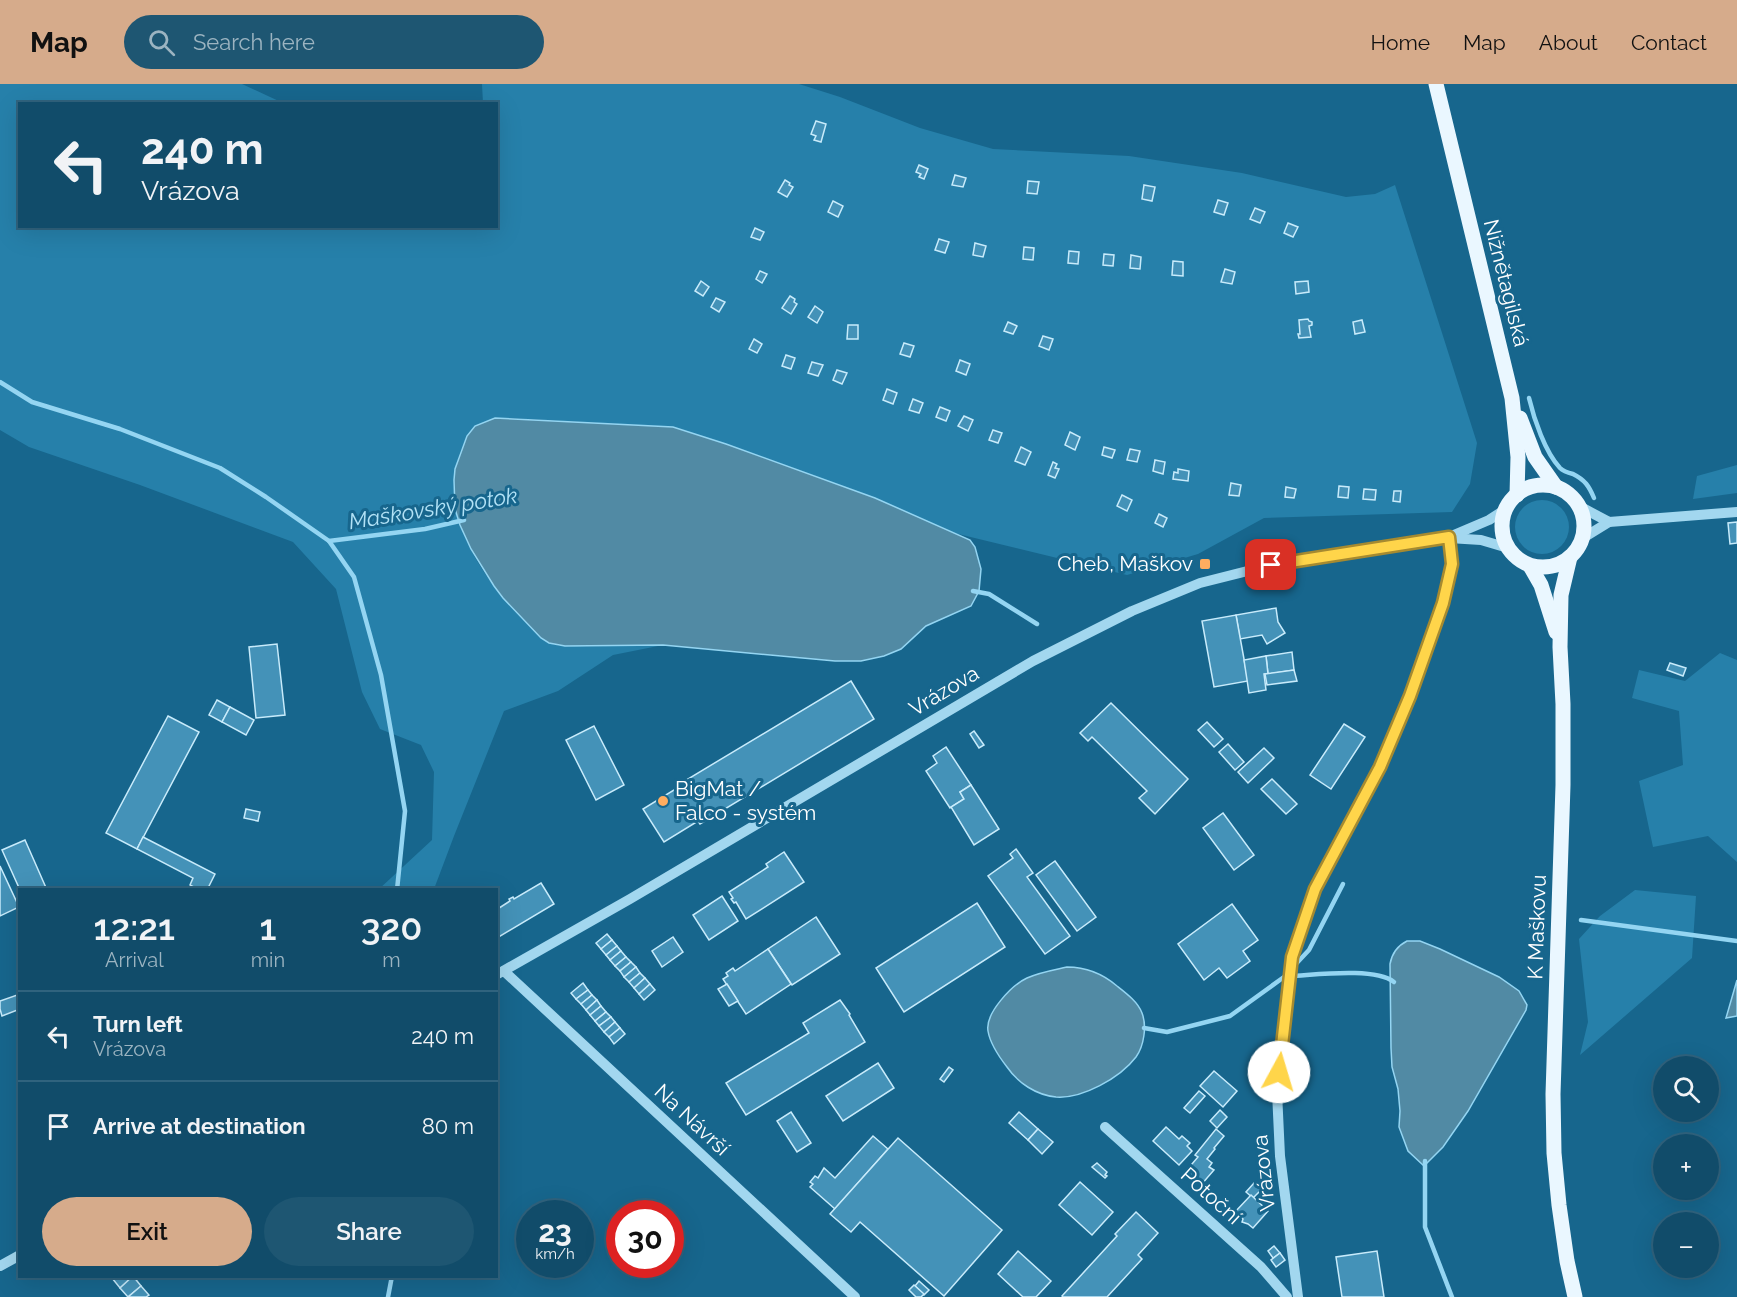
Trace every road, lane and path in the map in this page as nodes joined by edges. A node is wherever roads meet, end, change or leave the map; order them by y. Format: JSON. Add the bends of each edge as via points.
{"nodes":[{"id":1,"x":1436,"y":84,"type":"edge"},
{"id":2,"x":1512,"y":398,"type":"junction"},
{"id":3,"x":1556,"y":487,"type":"junction"},
{"id":4,"x":1517,"y":495,"type":"junction"},
{"id":5,"x":1579,"y":506,"type":"junction"},
{"id":6,"x":1506,"y":509,"type":"junction"},
{"id":7,"x":1737,"y":512,"type":"edge"},
{"id":8,"x":1609,"y":522,"type":"junction"},
{"id":9,"x":1449,"y":537,"type":"junction"},
{"id":10,"x":1583,"y":538,"type":"junction"},
{"id":11,"x":1508,"y":548,"type":"junction"},
{"id":12,"x":1570,"y":557,"type":"junction"},
{"id":13,"x":1530,"y":566,"type":"junction"},
{"id":14,"x":1560,"y":647,"type":"junction"},
{"id":15,"x":500,"y":973,"type":"edge"},
{"id":16,"x":1105,"y":1127,"type":"dead end"},
{"id":17,"x":18,"y":1256,"type":"edge"},
{"id":18,"x":0,"y":1266,"type":"edge"},
{"id":19,"x":855,"y":1297,"type":"edge"},
{"id":20,"x":1287,"y":1297,"type":"edge"},
{"id":21,"x":1298,"y":1297,"type":"edge"},
{"id":22,"x":1575,"y":1297,"type":"edge"}],
"edges":[{"from":1,"to":2,"type":"main road","name":"Nižnětagilská"},
{"from":2,"to":3,"type":"main road","via":[[1535,457]]},
{"from":2,"to":4,"type":"main road","name":"Nižnětagilská"},
{"from":3,"to":4,"type":"main road","via":[[1542,485]]},
{"from":3,"to":5,"type":"main road"},
{"from":4,"to":6,"type":"main road"},
{"from":5,"to":8,"type":"street"},
{"from":5,"to":10,"type":"main road"},
{"from":6,"to":9,"type":"street"},
{"from":6,"to":11,"type":"main road","via":[[1502,529]]},
{"from":7,"to":8,"type":"street"},
{"from":8,"to":10,"type":"street"},
{"from":9,"to":11,"type":"street","name":"Vrázova"},
{"from":9,"to":15,"type":"street","name":"Vrázova","via":[[1271,565],[1200,583],[1132,611],[1033,661]]},
{"from":9,"to":21,"type":"street","name":"Vrázova","via":[[1452,564],[1443,603],[1410,696],[1380,767],[1315,889],[1292,957],[1277,1092],[1280,1156]]},
{"from":10,"to":12,"type":"main road"},
{"from":11,"to":13,"type":"main road"},
{"from":12,"to":13,"type":"main road","via":[[1551,567]]},
{"from":12,"to":14,"type":"main road","name":"K Maškovu","via":[[1561,594]]},
{"from":13,"to":14,"type":"main road","via":[[1541,585]]},
{"from":14,"to":22,"type":"main road","name":"K Maškovu","via":[[1563,785],[1554,1153]]},
{"from":15,"to":19,"type":"street","name":"Na Návrší"},
{"from":16,"to":20,"type":"street","name":"Potoční","via":[[1261,1267]]},
{"from":17,"to":18,"type":"street"}]}
